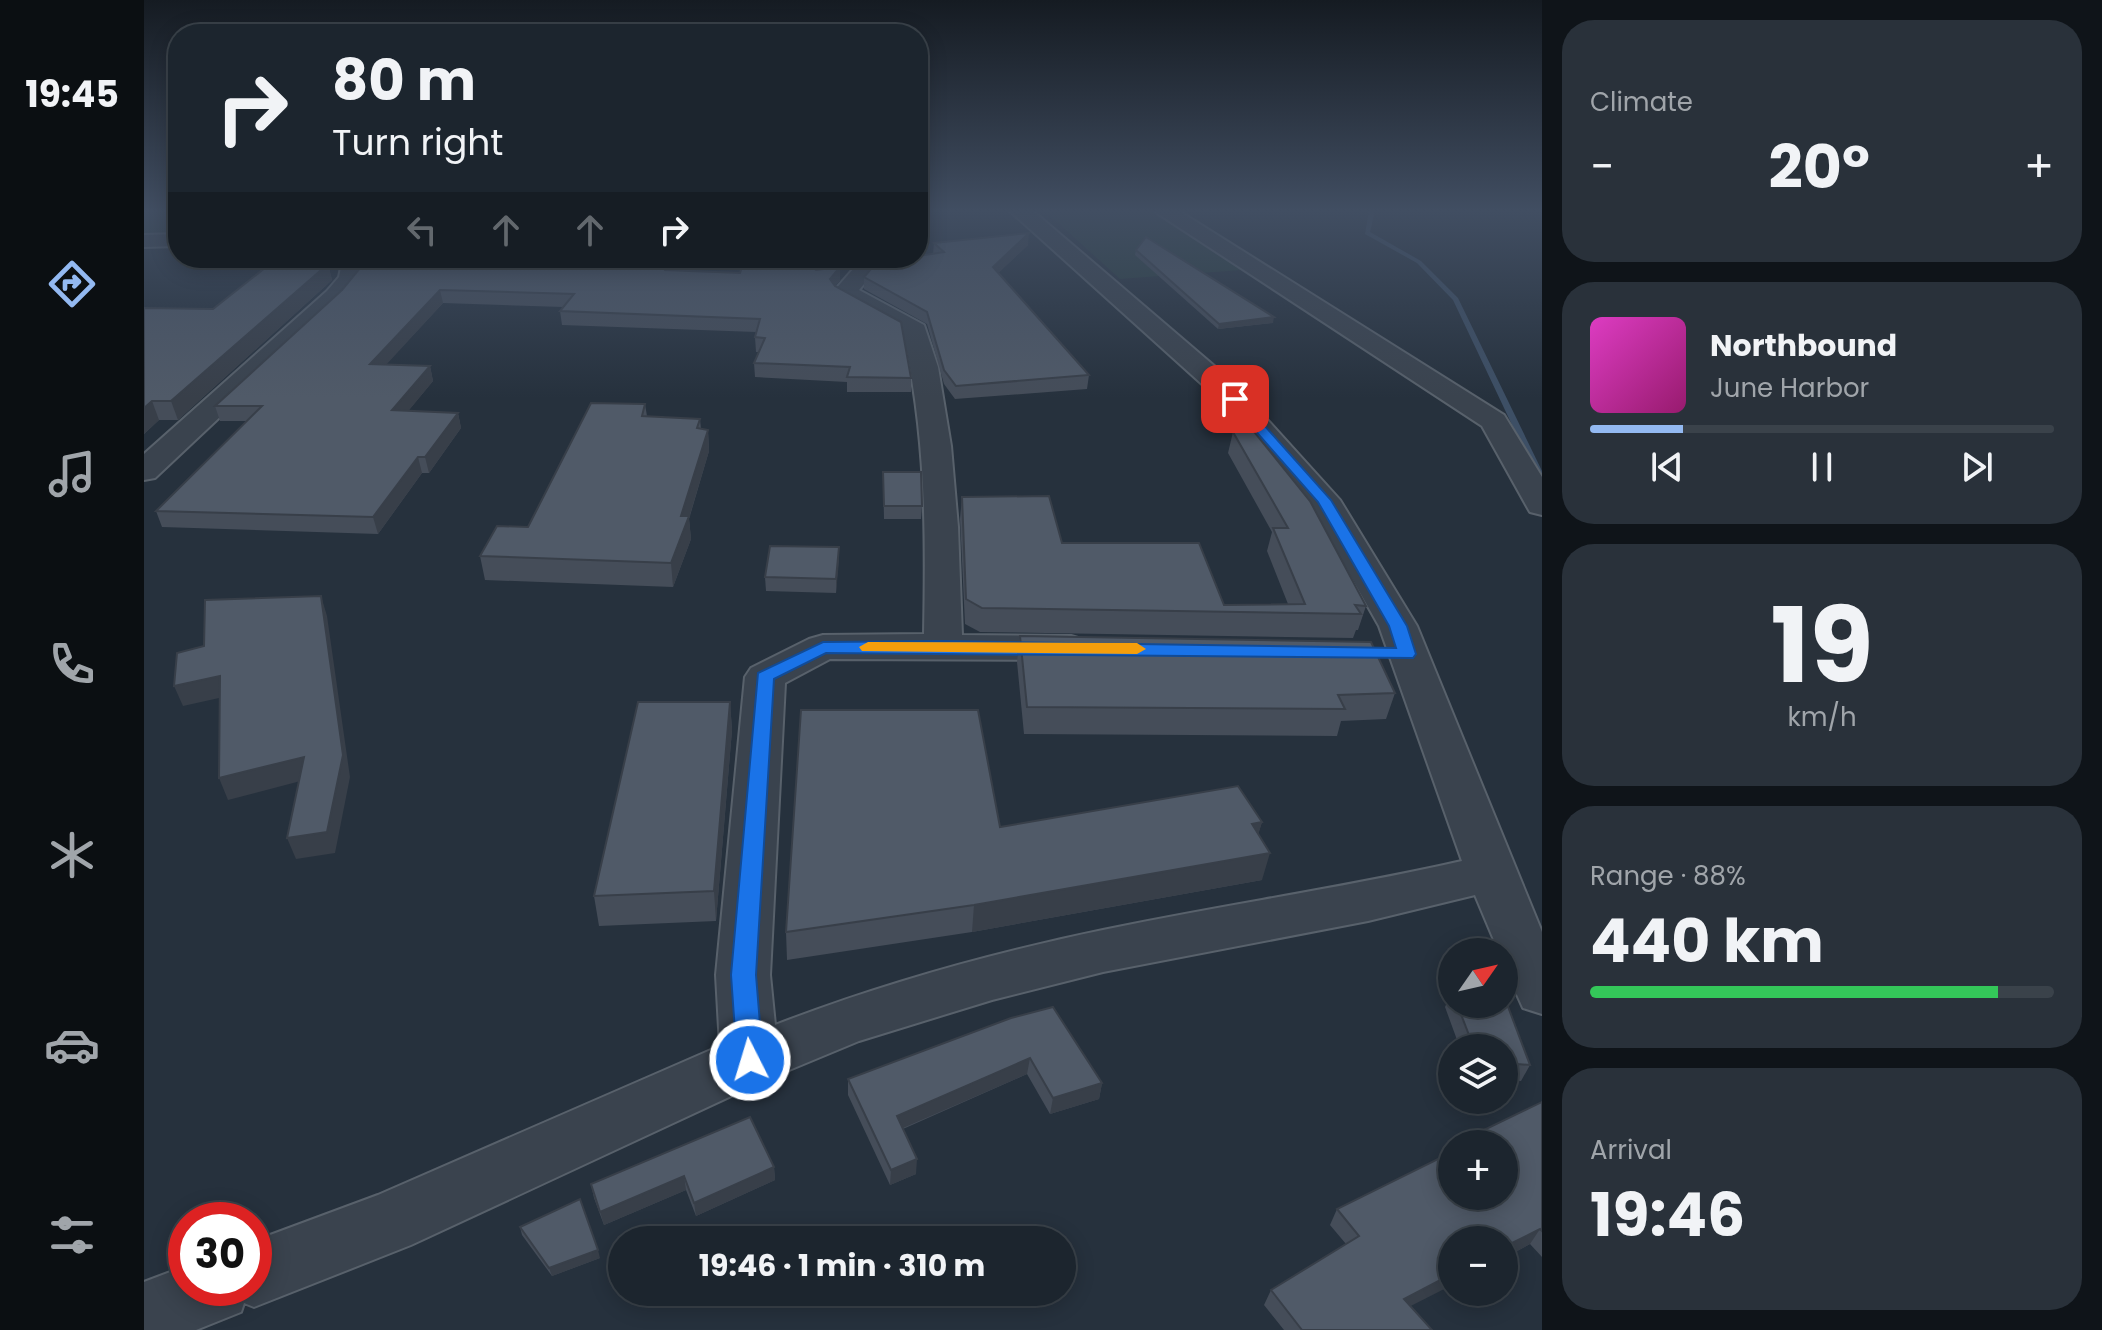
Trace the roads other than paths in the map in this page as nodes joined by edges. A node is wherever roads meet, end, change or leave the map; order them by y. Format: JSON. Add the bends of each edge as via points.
{"nodes":[{"id":1,"x":351,"y":273,"type":"edge"},
{"id":2,"x":862,"y":273,"type":"edge"},
{"id":3,"x":1092,"y":273,"type":"edge"},
{"id":4,"x":1257,"y":273,"type":"edge"},
{"id":5,"x":144,"y":471,"type":"edge"},
{"id":6,"x":1542,"y":505,"type":"edge"},
{"id":7,"x":943,"y":646,"type":"junction"},
{"id":8,"x":1097,"y":648,"type":"edge"},
{"id":9,"x":1491,"y":873,"type":"junction"},
{"id":10,"x":1542,"y":992,"type":"edge"},
{"id":11,"x":750,"y":1060,"type":"junction"},
{"id":12,"x":272,"y":1267,"type":"edge"},
{"id":13,"x":170,"y":1306,"type":"edge"},
{"id":14,"x":144,"y":1316,"type":"edge"}],
"edges":[{"from":1,"to":5,"type":"street","via":[[335,296]]},
{"from":2,"to":7,"type":"street","via":[[845,292],[915,330],[929,387],[942,529]]},
{"from":3,"to":9,"type":"street","via":[[1246,411],[1324,500],[1398,626],[1392,654]]},
{"from":4,"to":6,"type":"street","via":[[1494,421]]},
{"from":7,"to":8,"type":"street"},
{"from":7,"to":11,"type":"street","via":[[823,647],[765,677],[743,975]]},
{"from":9,"to":10,"type":"street"},
{"from":9,"to":11,"type":"street","via":[[992,978],[847,1021]]},
{"from":11,"to":12,"type":"street","via":[[388,1223]]},
{"from":13,"to":14,"type":"street"}]}
